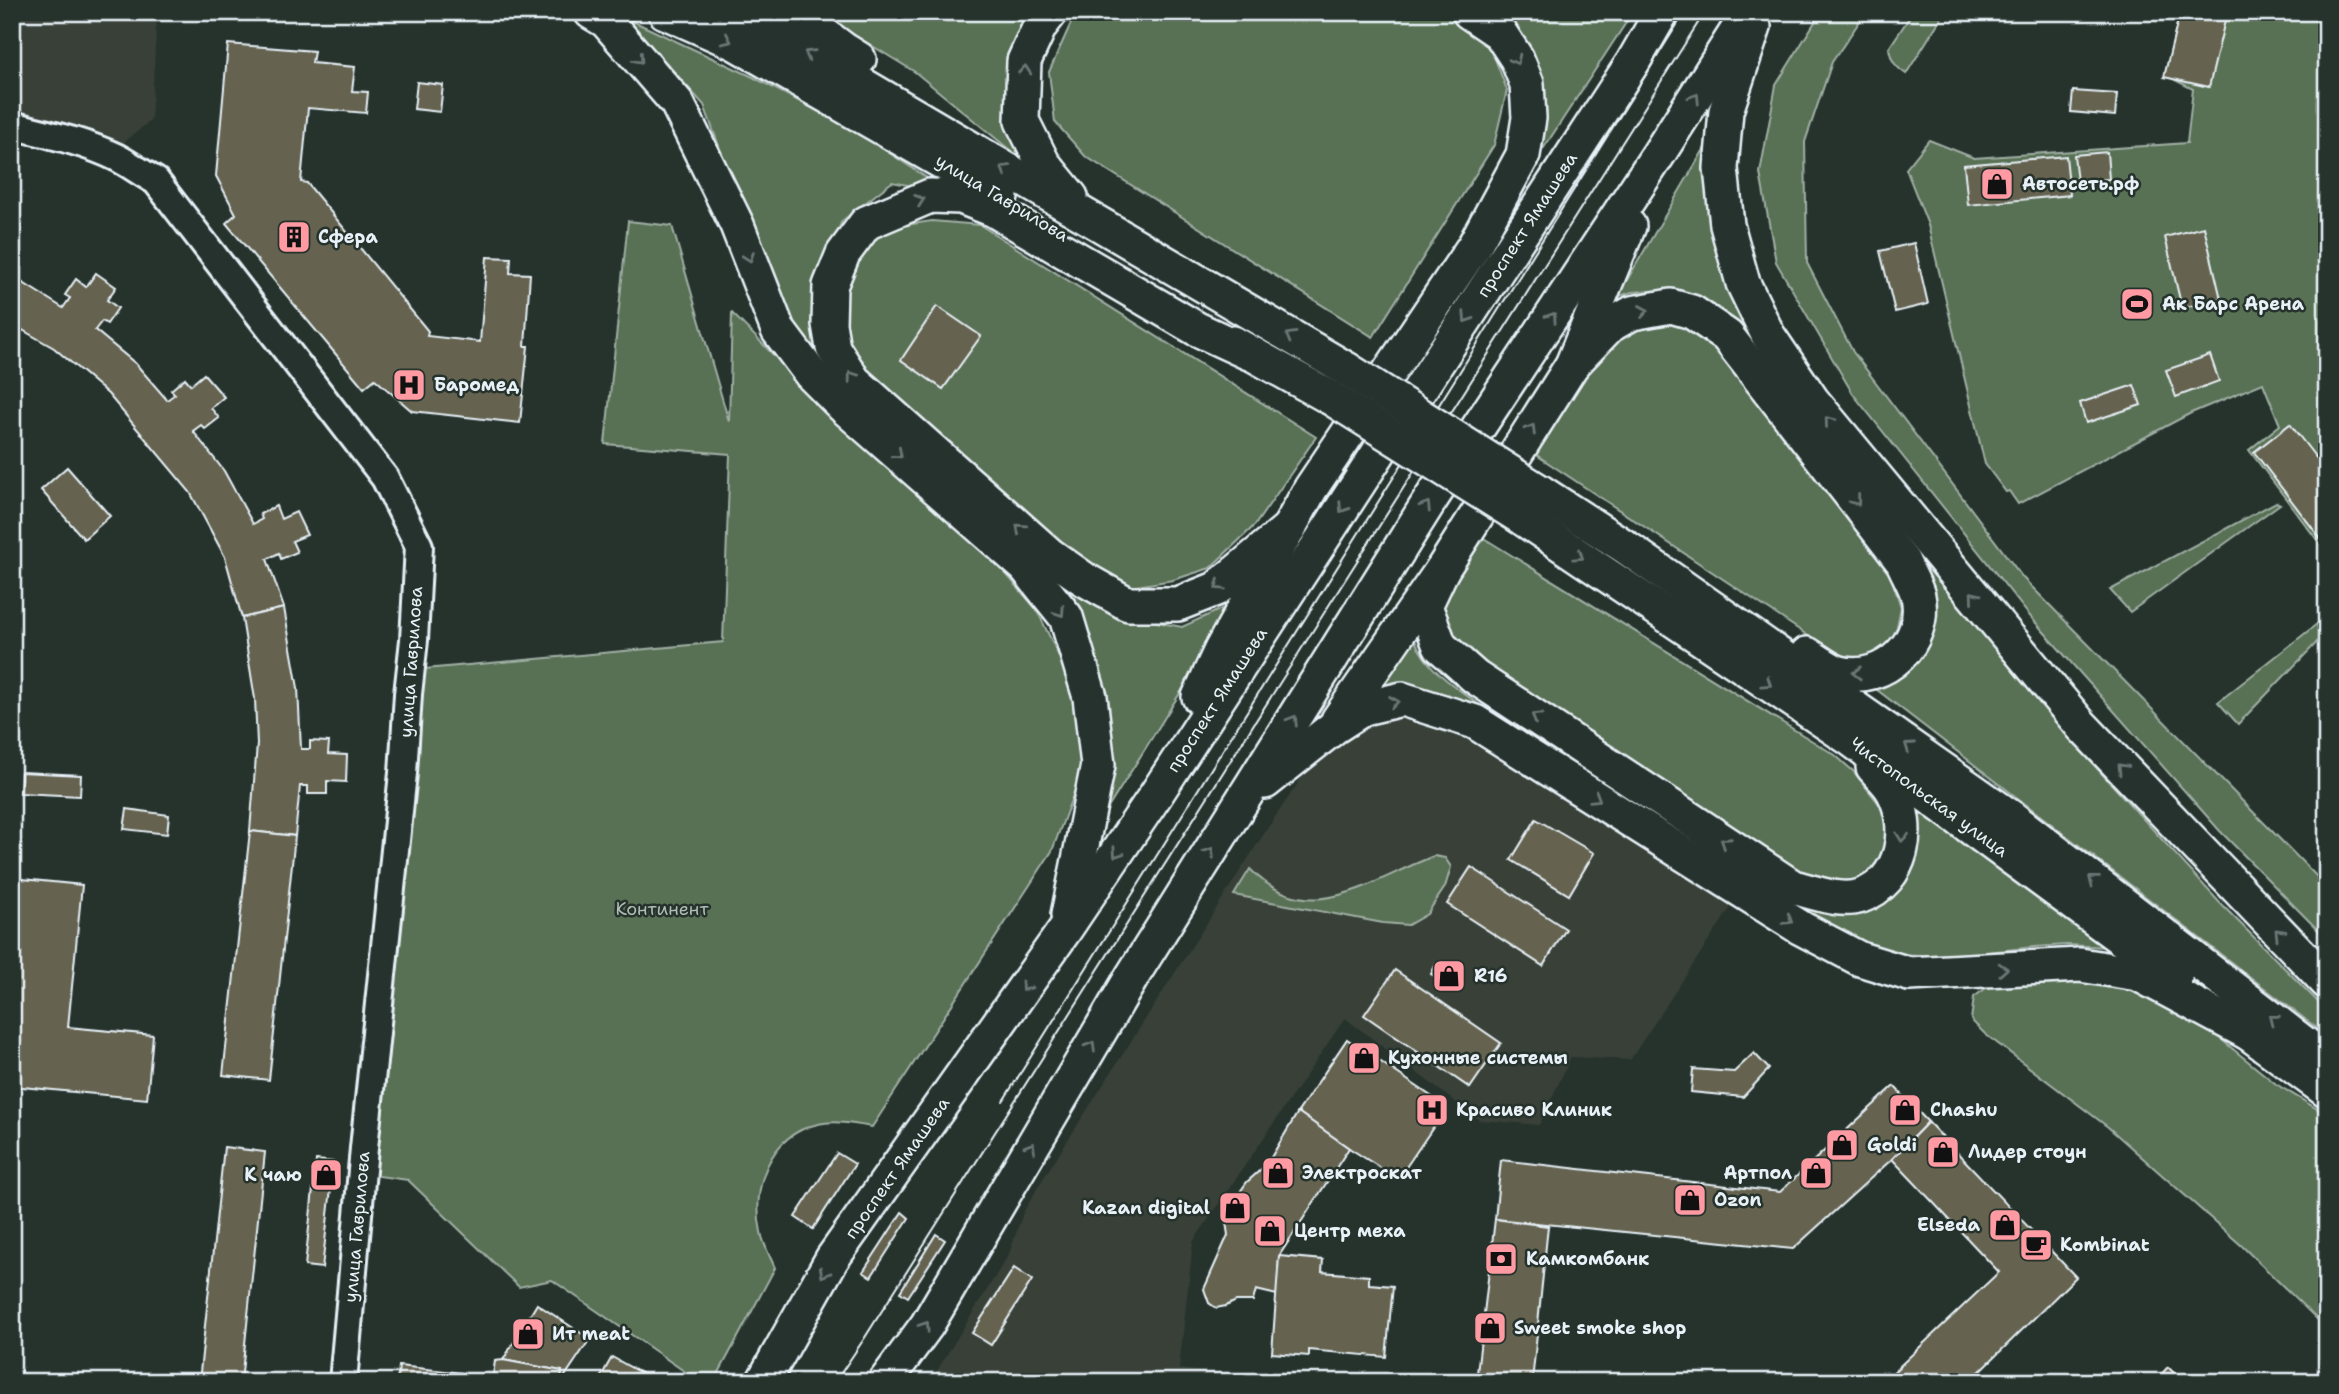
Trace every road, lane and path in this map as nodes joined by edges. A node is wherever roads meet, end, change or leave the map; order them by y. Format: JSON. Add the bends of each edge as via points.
{"nodes":[{"id":1,"x":591,"y":12,"type":"edge"},
{"id":2,"x":665,"y":12,"type":"edge"},
{"id":3,"x":735,"y":12,"type":"edge"},
{"id":4,"x":794,"y":12,"type":"edge"},
{"id":5,"x":1051,"y":12,"type":"edge"},
{"id":6,"x":1469,"y":12,"type":"edge"},
{"id":7,"x":1662,"y":12,"type":"edge"},
{"id":8,"x":1749,"y":12,"type":"edge"},
{"id":9,"x":1759,"y":12,"type":"edge"},
{"id":10,"x":1633,"y":62,"type":"junction"},
{"id":11,"x":12,"y":125,"type":"edge"},
{"id":12,"x":930,"y":125,"type":"junction"},
{"id":13,"x":1658,"y":155,"type":"junction"},
{"id":14,"x":1086,"y":216,"type":"junction"},
{"id":15,"x":1474,"y":246,"type":"junction"},
{"id":16,"x":1250,"y":353,"type":"junction"},
{"id":17,"x":1572,"y":365,"type":"junction"},
{"id":18,"x":1531,"y":504,"type":"junction"},
{"id":19,"x":1290,"y":527,"type":"junction"},
{"id":20,"x":1627,"y":548,"type":"junction"},
{"id":21,"x":1442,"y":570,"type":"junction"},
{"id":22,"x":1333,"y":728,"type":"junction"},
{"id":23,"x":1849,"y":738,"type":"junction"},
{"id":24,"x":1155,"y":796,"type":"junction"},
{"id":25,"x":1244,"y":799,"type":"junction"},
{"id":26,"x":1064,"y":931,"type":"junction"},
{"id":27,"x":2327,"y":982,"type":"edge"},
{"id":28,"x":2250,"y":1034,"type":"junction"},
{"id":29,"x":2327,"y":1061,"type":"edge"},
{"id":30,"x":2327,"y":1091,"type":"edge"},
{"id":31,"x":343,"y":1382,"type":"edge"},
{"id":32,"x":763,"y":1382,"type":"edge"},
{"id":33,"x":885,"y":1382,"type":"edge"}],
"edges":[{"from":1,"to":26,"type":"main road","one_way":true,"via":[[606,21],[677,103],[737,225],[778,330],[811,374],[1025,566],[1066,617],[1090,697],[1098,765]]},
{"from":2,"to":16,"type":"main road","name":"улица Гаврилова","one_way":true,"via":[[735,43],[991,189]]},
{"from":12,"to":3,"type":"main road","name":"улица Гаврилова","one_way":true},
{"from":4,"to":12,"type":"main road","via":[[871,65]]},
{"from":14,"to":5,"type":"main road","one_way":true,"via":[[1043,163],[1022,121],[1024,61]]},
{"from":6,"to":15,"type":"main road","one_way":true,"via":[[1500,33],[1517,59],[1527,84],[1529,118],[1523,155]]},
{"from":7,"to":10,"type":"main road","name":"проспект Ямашева"},
{"from":13,"to":8,"type":"main road","one_way":true},
{"from":27,"to":9,"type":"main road","one_way":true,"via":[[2081,725],[1812,400],[1768,335],[1743,283],[1727,225],[1721,168],[1726,111]]},
{"from":10,"to":15,"type":"main road"},
{"from":10,"to":24,"type":"main road","name":"проспект Ямашева","one_way":true},
{"from":11,"to":31,"type":"street","name":"улица Гаврилова","via":[[99,150],[156,181],[385,478],[419,546],[403,773]]},
{"from":14,"to":12,"type":"main road","name":"улица Гаврилова","one_way":true},
{"from":13,"to":17,"type":"main road"},
{"from":25,"to":13,"type":"main road","one_way":true,"via":[[1429,502]]},
{"from":18,"to":14,"type":"main road","name":"улица Гаврилова","one_way":true,"bridge":true,"via":[[1349,370]]},
{"from":15,"to":19,"type":"main road","via":[[1311,488]]},
{"from":16,"to":18,"type":"main road","name":"улица Гаврилова","bridge":true},
{"from":19,"to":16,"type":"main road","one_way":true,"via":[[1216,589],[1178,604],[1128,604],[1050,555],[854,381],[833,348],[830,286],[843,254],[866,223],[930,196],[961,197],[994,210],[1196,329]]},
{"from":17,"to":20,"type":"main road","one_way":true,"via":[[1609,326],[1632,313],[1671,306],[1692,312],[1727,337],[1902,562],[1918,597],[1915,638],[1886,667],[1864,674],[1839,673]]},
{"from":21,"to":17,"type":"main road","one_way":true},
{"from":18,"to":20,"type":"main road","name":"Чистопольская улица"},
{"from":18,"to":23,"type":"main road","name":"Чистопольская улица","one_way":true},
{"from":19,"to":24,"type":"main road","via":[[1221,650]]},
{"from":29,"to":20,"type":"main road","name":"Чистопольская улица","one_way":true,"via":[[2012,818]]},
{"from":21,"to":22,"type":"main road"},
{"from":23,"to":21,"type":"main road","one_way":true,"via":[[1893,791],[1904,839],[1883,884],[1860,897],[1833,897],[1793,887],[1475,677],[1440,646],[1425,606]]},
{"from":22,"to":25,"type":"main road"},
{"from":22,"to":28,"type":"main road","one_way":true,"via":[[1364,708],[1402,699],[1475,722],[1801,928],[1860,959],[1909,974],[2080,965],[2138,974]]},
{"from":23,"to":28,"type":"main road","name":"Чистопольская улица"},
{"from":24,"to":26,"type":"main road","name":"проспект Ямашева","one_way":true},
{"from":33,"to":25,"type":"main road","one_way":true,"via":[[927,1325],[1133,975]]},
{"from":26,"to":32,"type":"main road","name":"проспект Ямашева","one_way":true,"via":[[832,1259]]},
{"from":28,"to":30,"type":"main road","name":"Чистопольская улица"}]}
